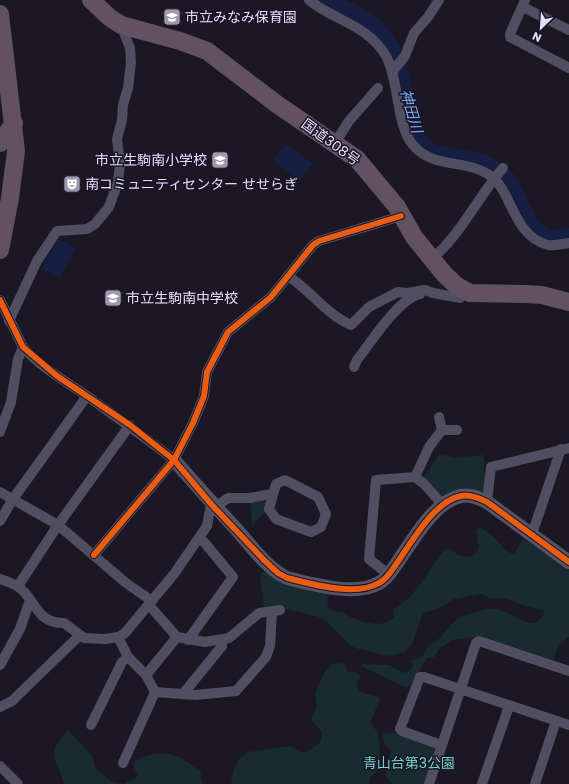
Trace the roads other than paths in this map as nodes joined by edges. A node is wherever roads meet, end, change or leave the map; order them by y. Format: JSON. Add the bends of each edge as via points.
{"nodes":[{"id":1,"x":91,"y":0,"type":"edge"},
{"id":2,"x":309,"y":0,"type":"edge"},
{"id":3,"x":439,"y":0,"type":"edge"},
{"id":4,"x":524,"y":3,"type":"edge"},
{"id":5,"x":0,"y":14,"type":"edge"},
{"id":6,"x":121,"y":24,"type":"junction"},
{"id":7,"x":569,"y":30,"type":"edge"},
{"id":8,"x":569,"y":68,"type":"edge"},
{"id":9,"x":392,"y":72,"type":"junction"},
{"id":10,"x":378,"y":88,"type":"dead end"},
{"id":11,"x":14,"y":123,"type":"junction"},
{"id":12,"x":1,"y":141,"type":"edge"},
{"id":13,"x":335,"y":143,"type":"junction"},
{"id":14,"x":497,"y":174,"type":"junction"},
{"id":15,"x":401,"y":216,"type":"junction"},
{"id":16,"x":569,"y":243,"type":"edge"},
{"id":17,"x":0,"y":250,"type":"edge"},
{"id":18,"x":433,"y":258,"type":"junction"},
{"id":19,"x":288,"y":276,"type":"junction"},
{"id":20,"x":462,"y":289,"type":"junction"},
{"id":21,"x":433,"y":293,"type":"junction"},
{"id":22,"x":0,"y":300,"type":"edge"},
{"id":23,"x":569,"y":302,"type":"edge"},
{"id":24,"x":9,"y":321,"type":"junction"},
{"id":25,"x":23,"y":347,"type":"junction"},
{"id":26,"x":354,"y":367,"type":"dead end"},
{"id":27,"x":87,"y":396,"type":"junction"},
{"id":28,"x":439,"y":417,"type":"dead end"},
{"id":29,"x":130,"y":425,"type":"junction"},
{"id":30,"x":442,"y":430,"type":"junction"},
{"id":31,"x":457,"y":430,"type":"dead end"},
{"id":32,"x":0,"y":432,"type":"edge"},
{"id":33,"x":565,"y":449,"type":"edge"},
{"id":34,"x":174,"y":460,"type":"junction"},
{"id":35,"x":416,"y":477,"type":"junction"},
{"id":36,"x":0,"y":492,"type":"edge"},
{"id":37,"x":272,"y":494,"type":"junction"},
{"id":38,"x":13,"y":499,"type":"junction"},
{"id":39,"x":487,"y":502,"type":"junction"},
{"id":40,"x":442,"y":504,"type":"junction"},
{"id":41,"x":213,"y":505,"type":"junction"},
{"id":42,"x":0,"y":521,"type":"edge"},
{"id":43,"x":58,"y":525,"type":"junction"},
{"id":44,"x":532,"y":534,"type":"junction"},
{"id":45,"x":204,"y":542,"type":"dead end"},
{"id":46,"x":94,"y":555,"type":"junction"},
{"id":47,"x":569,"y":562,"type":"edge"},
{"id":48,"x":388,"y":575,"type":"junction"},
{"id":49,"x":0,"y":579,"type":"edge"},
{"id":50,"x":18,"y":586,"type":"junction"},
{"id":51,"x":30,"y":600,"type":"junction"},
{"id":52,"x":150,"y":603,"type":"junction"},
{"id":53,"x":80,"y":635,"type":"junction"},
{"id":54,"x":118,"y":637,"type":"junction"},
{"id":55,"x":177,"y":637,"type":"junction"},
{"id":56,"x":188,"y":640,"type":"junction"},
{"id":57,"x":222,"y":640,"type":"junction"},
{"id":58,"x":128,"y":657,"type":"junction"},
{"id":59,"x":0,"y":666,"type":"edge"},
{"id":60,"x":569,"y":671,"type":"edge"},
{"id":61,"x":146,"y":675,"type":"junction"},
{"id":62,"x":461,"y":690,"type":"junction"},
{"id":63,"x":155,"y":692,"type":"junction"},
{"id":64,"x":183,"y":694,"type":"junction"},
{"id":65,"x":509,"y":706,"type":"junction"},
{"id":66,"x":0,"y":707,"type":"edge"},
{"id":67,"x":556,"y":721,"type":"junction"},
{"id":68,"x":91,"y":725,"type":"dead end"},
{"id":69,"x":569,"y":725,"type":"edge"},
{"id":70,"x":442,"y":745,"type":"junction"},
{"id":71,"x":123,"y":763,"type":"dead end"},
{"id":72,"x":0,"y":766,"type":"edge"},
{"id":73,"x":18,"y":784,"type":"edge"},
{"id":74,"x":429,"y":784,"type":"edge"},
{"id":75,"x":482,"y":784,"type":"edge"},
{"id":76,"x":535,"y":784,"type":"edge"}],
"edges":[{"from":1,"to":6,"type":"highway","name":"国道308号","via":[[108,17]]},
{"from":2,"to":9,"type":"street","via":[[321,10],[370,35],[387,57]]},
{"from":3,"to":9,"type":"street","via":[[414,33],[402,60]]},
{"from":4,"to":7,"type":"street"},
{"from":4,"to":8,"type":"street","via":[[510,37]]},
{"from":5,"to":11,"type":"highway"},
{"from":6,"to":13,"type":"highway","name":"国道308号","via":[[207,51],[278,105]]},
{"from":6,"to":24,"type":"street","via":[[130,48],[131,62],[117,139],[120,164],[118,182],[109,207],[95,224],[87,229],[57,231],[37,261]]},
{"from":9,"to":14,"type":"street","via":[[406,133],[414,147],[428,158]]},
{"from":10,"to":13,"type":"street","via":[[349,121]]},
{"from":11,"to":12,"type":"highway"},
{"from":11,"to":17,"type":"highway","via":[[16,151]]},
{"from":13,"to":15,"type":"highway","name":"国道308号","via":[[366,168]]},
{"from":14,"to":16,"type":"street","via":[[499,184],[524,230],[532,238],[549,245]]},
{"from":14,"to":18,"type":"street","via":[[461,225]]},
{"from":15,"to":18,"type":"highway","name":"国道308号","via":[[414,237]]},
{"from":15,"to":19,"type":"street","via":[[319,241]]},
{"from":18,"to":20,"type":"highway","name":"国道308号","via":[[445,275]]},
{"from":19,"to":21,"type":"street","via":[[313,299],[343,322],[351,325],[369,308],[398,292],[407,293],[420,289]]},
{"from":19,"to":34,"type":"street","via":[[271,297],[228,332],[207,372],[204,396]]},
{"from":20,"to":21,"type":"street","via":[[460,298]]},
{"from":20,"to":23,"type":"highway","name":"国道308号","via":[[470,293],[542,295]]},
{"from":21,"to":26,"type":"street","via":[[418,294],[408,300],[390,318]]},
{"from":22,"to":24,"type":"street"},
{"from":24,"to":25,"type":"street"},
{"from":25,"to":27,"type":"street","via":[[57,376]]},
{"from":25,"to":32,"type":"street","via":[[18,359],[11,402]]},
{"from":27,"to":29,"type":"street"},
{"from":27,"to":38,"type":"street"},
{"from":28,"to":30,"type":"street"},
{"from":29,"to":34,"type":"street"},
{"from":29,"to":43,"type":"street"},
{"from":30,"to":31,"type":"street"},
{"from":30,"to":35,"type":"street","via":[[429,447]]},
{"from":33,"to":39,"type":"street","via":[[491,467]]},
{"from":33,"to":44,"type":"street"},
{"from":34,"to":41,"type":"street"},
{"from":34,"to":46,"type":"street"},
{"from":35,"to":40,"type":"street"},
{"from":35,"to":48,"type":"street","via":[[376,480],[369,559]]},
{"from":36,"to":38,"type":"street"},
{"from":37,"to":37,"type":"street","via":[[276,484],[285,480],[318,497],[326,514],[322,527],[311,532],[276,519],[269,509]]},
{"from":37,"to":41,"type":"street","via":[[228,498]]},
{"from":38,"to":42,"type":"street"},
{"from":38,"to":43,"type":"street"},
{"from":39,"to":40,"type":"street","via":[[462,496]]},
{"from":39,"to":44,"type":"street"},
{"from":40,"to":48,"type":"street"},
{"from":41,"to":48,"type":"street","via":[[265,561],[287,578],[347,589],[380,583]]},
{"from":41,"to":52,"type":"street","via":[[207,526],[174,574]]},
{"from":43,"to":46,"type":"street"},
{"from":43,"to":50,"type":"street"},
{"from":44,"to":47,"type":"street"},
{"from":45,"to":56,"type":"street","via":[[233,577]]},
{"from":46,"to":52,"type":"street"},
{"from":49,"to":50,"type":"street"},
{"from":50,"to":51,"type":"street"},
{"from":51,"to":53,"type":"street","via":[[44,618],[64,623]]},
{"from":51,"to":59,"type":"street","via":[[20,629]]},
{"from":52,"to":54,"type":"street","via":[[132,627]]},
{"from":52,"to":55,"type":"street"},
{"from":53,"to":54,"type":"street","via":[[84,638]]},
{"from":53,"to":66,"type":"street","via":[[12,701]]},
{"from":54,"to":58,"type":"street"},
{"from":55,"to":56,"type":"street"},
{"from":55,"to":61,"type":"street"},
{"from":56,"to":57,"type":"street"},
{"from":57,"to":64,"type":"street","via":[[222,646]]},
{"from":57,"to":64,"type":"street","via":[[229,638],[259,613],[276,611],[266,657],[240,688],[236,691]]},
{"from":58,"to":61,"type":"street"},
{"from":58,"to":68,"type":"street","via":[[122,662]]},
{"from":60,"to":62,"type":"street","via":[[479,641],[476,643]]},
{"from":61,"to":63,"type":"street"},
{"from":62,"to":65,"type":"street"},
{"from":62,"to":70,"type":"street"},
{"from":62,"to":70,"type":"street","via":[[420,677],[411,696],[400,729]]},
{"from":63,"to":64,"type":"street"},
{"from":63,"to":71,"type":"street"},
{"from":65,"to":67,"type":"street"},
{"from":65,"to":75,"type":"street"},
{"from":67,"to":69,"type":"street"},
{"from":67,"to":76,"type":"street"},
{"from":70,"to":74,"type":"street"},
{"from":72,"to":73,"type":"street"}]}
